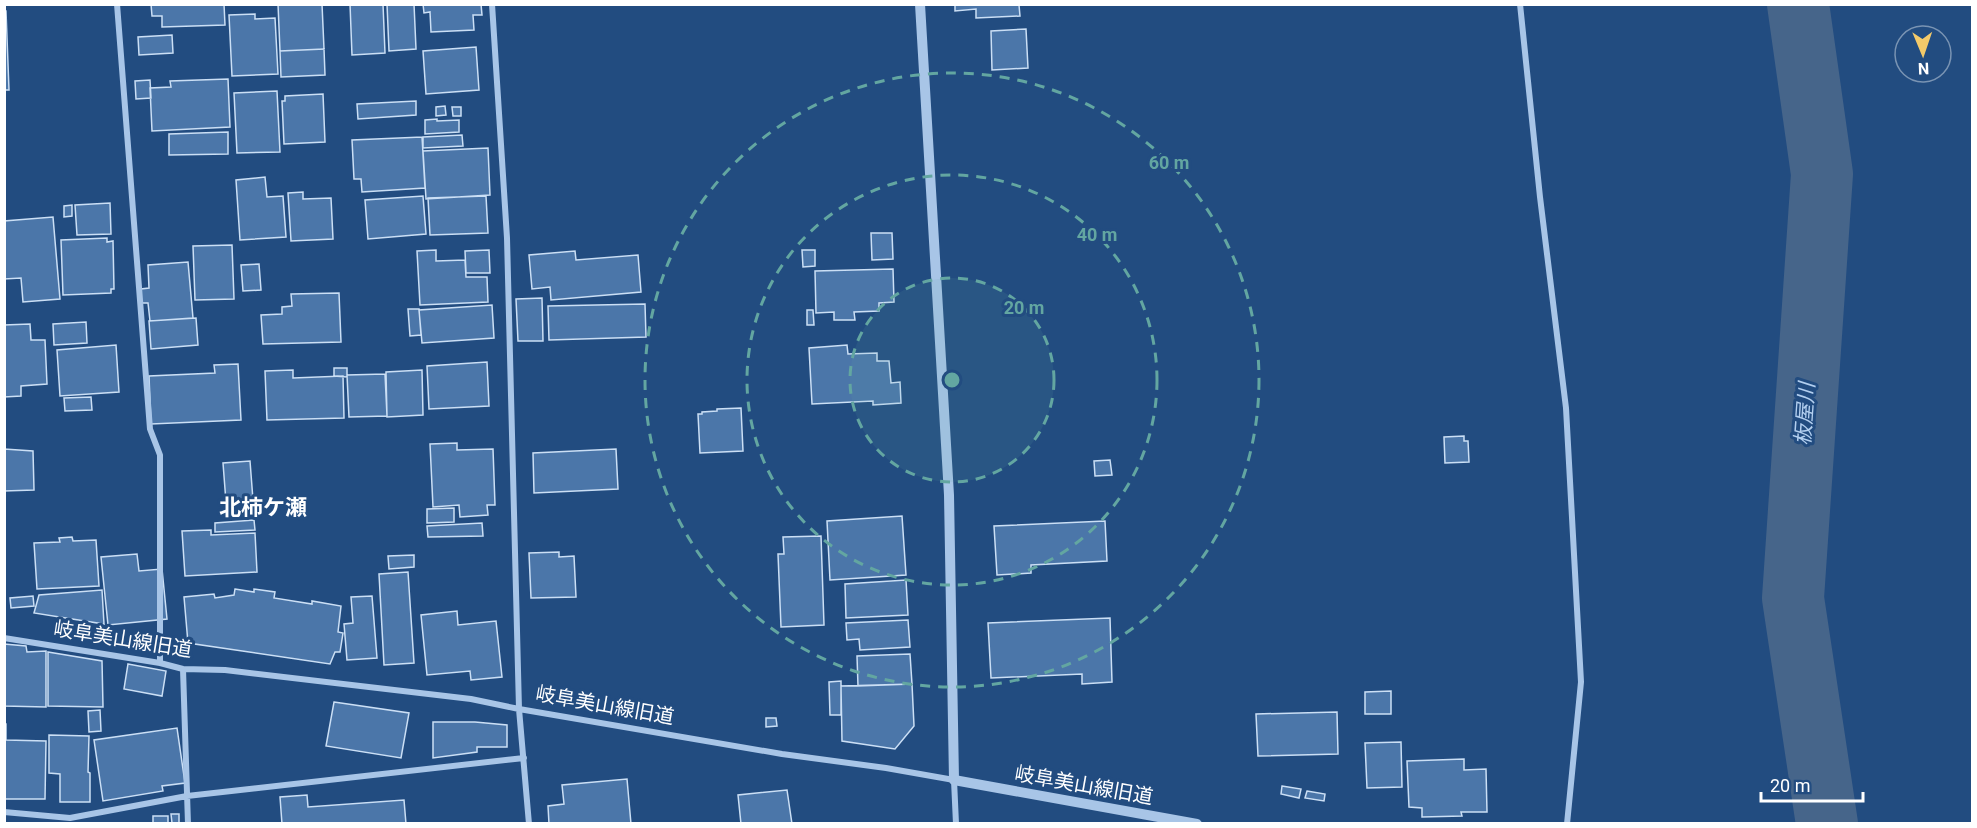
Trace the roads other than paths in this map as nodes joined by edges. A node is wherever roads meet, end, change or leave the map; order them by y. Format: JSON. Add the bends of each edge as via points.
{"nodes":[{"id":1,"x":117,"y":4,"type":"edge"},
{"id":2,"x":492,"y":4,"type":"edge"},
{"id":3,"x":920,"y":4,"type":"edge"},
{"id":4,"x":1520,"y":4,"type":"edge"},
{"id":5,"x":4,"y":638,"type":"edge"},
{"id":6,"x":160,"y":663,"type":"junction"},
{"id":7,"x":183,"y":669,"type":"junction"},
{"id":8,"x":519,"y":709,"type":"junction"},
{"id":9,"x":524,"y":758,"type":"junction"},
{"id":10,"x":954,"y":780,"type":"junction"},
{"id":11,"x":187,"y":796,"type":"junction"},
{"id":12,"x":4,"y":812,"type":"edge"},
{"id":13,"x":188,"y":824,"type":"edge"},
{"id":14,"x":529,"y":824,"type":"edge"},
{"id":15,"x":956,"y":824,"type":"edge"},
{"id":16,"x":1197,"y":824,"type":"edge"},
{"id":17,"x":1567,"y":824,"type":"edge"}],
"edges":[{"from":1,"to":6,"type":"street","via":[[150,429],[160,455]]},
{"from":2,"to":8,"type":"street","via":[[507,238]]},
{"from":3,"to":10,"type":"street","via":[[949,495]]},
{"from":4,"to":17,"type":"street","via":[[1566,408],[1581,682]]},
{"from":5,"to":6,"type":"street","name":"岐阜美山線旧道"},
{"from":6,"to":7,"type":"street","name":"岐阜美山線旧道"},
{"from":7,"to":8,"type":"street","name":"岐阜美山線旧道","via":[[225,670],[471,699]]},
{"from":7,"to":11,"type":"street"},
{"from":8,"to":9,"type":"street"},
{"from":8,"to":10,"type":"street","name":"岐阜美山線旧道"},
{"from":9,"to":11,"type":"street"},
{"from":9,"to":14,"type":"street"},
{"from":10,"to":15,"type":"street"},
{"from":10,"to":16,"type":"street","name":"岐阜美山線旧道"},
{"from":11,"to":12,"type":"street","via":[[70,818]]},
{"from":11,"to":13,"type":"street"}]}
